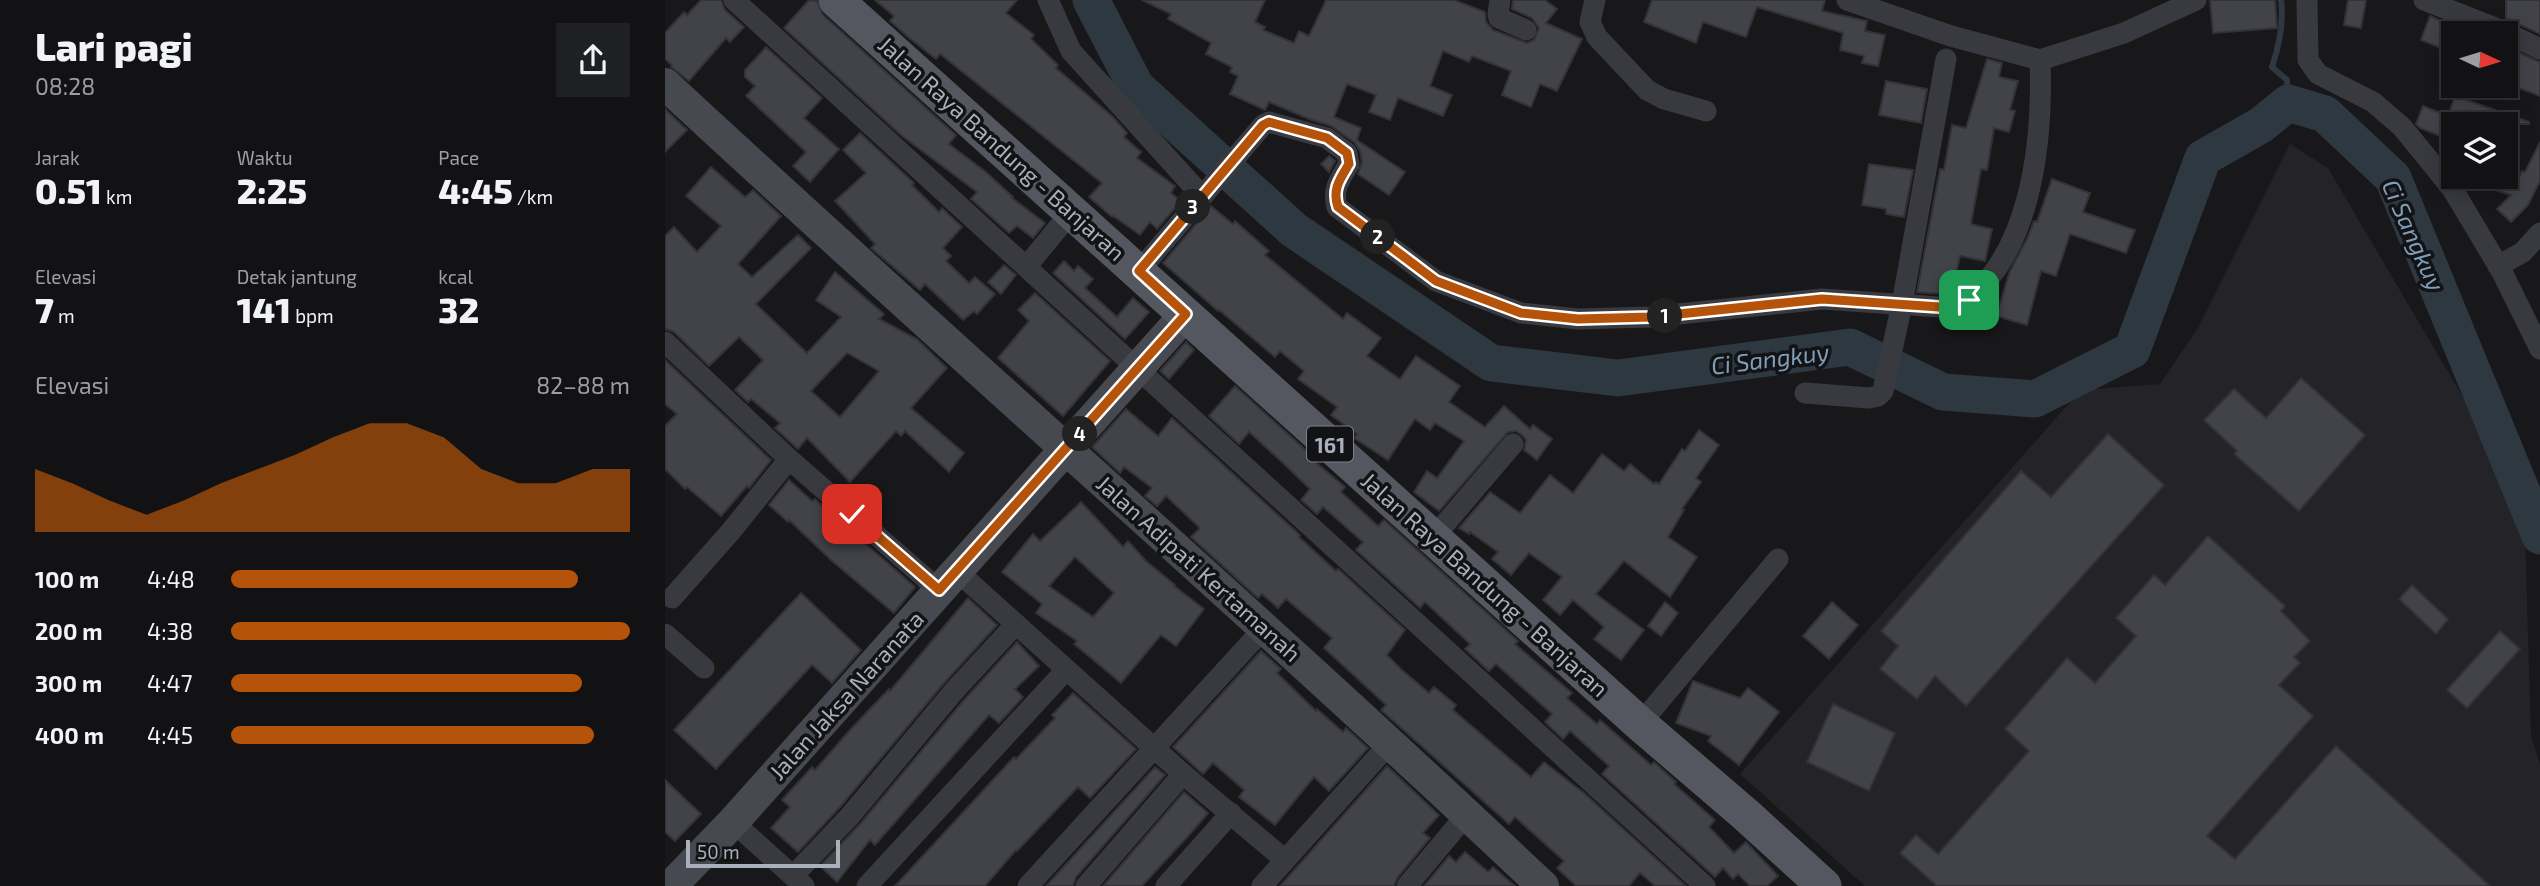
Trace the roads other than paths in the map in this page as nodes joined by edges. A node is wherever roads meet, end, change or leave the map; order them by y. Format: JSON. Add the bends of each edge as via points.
{"nodes":[{"id":1,"x":734,"y":0,"type":"edge"},
{"id":2,"x":836,"y":0,"type":"edge"},
{"id":3,"x":1048,"y":0,"type":"edge"},
{"id":4,"x":1500,"y":0,"type":"edge"},
{"id":5,"x":1595,"y":0,"type":"edge"},
{"id":6,"x":1847,"y":0,"type":"edge"},
{"id":7,"x":2196,"y":0,"type":"edge"},
{"id":8,"x":2307,"y":0,"type":"edge"},
{"id":9,"x":2426,"y":0,"type":"edge"},
{"id":10,"x":1526,"y":30,"type":"dead end"},
{"id":11,"x":2540,"y":49,"type":"edge"},
{"id":12,"x":1945,"y":59,"type":"dead end"},
{"id":13,"x":2040,"y":60,"type":"junction"},
{"id":14,"x":665,"y":84,"type":"edge"},
{"id":15,"x":1706,"y":111,"type":"dead end"},
{"id":16,"x":1203,"y":195,"type":"junction"},
{"id":17,"x":1072,"y":211,"type":"junction"},
{"id":18,"x":2540,"y":233,"type":"edge"},
{"id":19,"x":1027,"y":266,"type":"junction"},
{"id":20,"x":2498,"y":266,"type":"junction"},
{"id":21,"x":1139,"y":271,"type":"junction"},
{"id":22,"x":1902,"y":304,"type":"junction"},
{"id":23,"x":1186,"y":314,"type":"junction"},
{"id":24,"x":665,"y":342,"type":"edge"},
{"id":25,"x":2540,"y":349,"type":"edge"},
{"id":26,"x":1137,"y":368,"type":"junction"},
{"id":27,"x":1805,"y":393,"type":"dead end"},
{"id":28,"x":1513,"y":444,"type":"dead end"},
{"id":29,"x":1068,"y":448,"type":"junction"},
{"id":30,"x":789,"y":459,"type":"junction"},
{"id":31,"x":1433,"y":538,"type":"junction"},
{"id":32,"x":1778,"y":559,"type":"dead end"},
{"id":33,"x":948,"y":581,"type":"junction"},
{"id":34,"x":667,"y":599,"type":"edge"},
{"id":35,"x":1016,"y":624,"type":"junction"},
{"id":36,"x":1265,"y":627,"type":"junction"},
{"id":37,"x":665,"y":634,"type":"edge"},
{"id":38,"x":704,"y":668,"type":"dead end"},
{"id":39,"x":1066,"y":670,"type":"junction"},
{"id":40,"x":1640,"y":724,"type":"junction"},
{"id":41,"x":1390,"y":743,"type":"junction"},
{"id":42,"x":1154,"y":748,"type":"junction"},
{"id":43,"x":1184,"y":774,"type":"junction"},
{"id":44,"x":1231,"y":813,"type":"junction"},
{"id":45,"x":1467,"y":814,"type":"junction"},
{"id":46,"x":733,"y":822,"type":"junction"},
{"id":47,"x":1285,"y":860,"type":"junction"},
{"id":48,"x":798,"y":881,"type":"edge"},
{"id":49,"x":1172,"y":884,"type":"edge"},
{"id":50,"x":671,"y":886,"type":"edge"},
{"id":51,"x":867,"y":886,"type":"edge"},
{"id":52,"x":1028,"y":886,"type":"edge"},
{"id":53,"x":1086,"y":886,"type":"edge"},
{"id":54,"x":1262,"y":886,"type":"edge"},
{"id":55,"x":1406,"y":886,"type":"edge"},
{"id":56,"x":1543,"y":886,"type":"edge"},
{"id":57,"x":1705,"y":886,"type":"edge"},
{"id":58,"x":1824,"y":886,"type":"edge"}],
"edges":[{"from":1,"to":19,"type":"street"},
{"from":2,"to":17,"type":"main road","name":"Jalan Raya Bandung - Banjaran","number":"161"},
{"from":3,"to":16,"type":"street","via":[[1071,51]]},
{"from":4,"to":10,"type":"street","via":[[1499,18]]},
{"from":5,"to":15,"type":"street","via":[[1590,22],[1597,37],[1647,90]]},
{"from":6,"to":13,"type":"street","via":[[1951,36]]},
{"from":7,"to":13,"type":"street","via":[[2124,33]]},
{"from":8,"to":20,"type":"street","via":[[2308,60],[2318,74],[2373,102],[2402,127],[2453,190]]},
{"from":9,"to":11,"type":"street"},
{"from":12,"to":22,"type":"street"},
{"from":13,"to":22,"type":"street","via":[[2039,128],[2032,178],[2003,259],[1969,300],[1954,308]]},
{"from":14,"to":29,"type":"main road","name":"Jalan Adipati Kertamanah"},
{"from":16,"to":21,"type":"street"},
{"from":16,"to":22,"type":"street","via":[[1263,125],[1278,123],[1327,138],[1347,153],[1349,164],[1335,187],[1338,207],[1436,281],[1521,313],[1578,319],[1650,317],[1822,299]]},
{"from":17,"to":19,"type":"street"},
{"from":17,"to":21,"type":"main road","name":"Jalan Raya Bandung - Banjaran","number":"161"},
{"from":18,"to":20,"type":"street","via":[[2523,252]]},
{"from":19,"to":26,"type":"street"},
{"from":20,"to":25,"type":"street"},
{"from":21,"to":23,"type":"main road","name":"Jalan Raya Bandung - Banjaran","number":"161"},
{"from":22,"to":27,"type":"street","via":[[1883,391],[1878,396]]},
{"from":23,"to":26,"type":"main road","name":"Jalan Jaksa Naranata"},
{"from":23,"to":31,"type":"main road","name":"Jalan Raya Bandung - Banjaran","number":"161"},
{"from":24,"to":30,"type":"street"},
{"from":26,"to":29,"type":"main road","name":"Jalan Jaksa Naranata"},
{"from":26,"to":57,"type":"street"},
{"from":28,"to":31,"type":"street"},
{"from":29,"to":33,"type":"main road","name":"Jalan Jaksa Naranata"},
{"from":29,"to":36,"type":"main road","name":"Jalan Adipati Kertamanah"},
{"from":30,"to":33,"type":"street"},
{"from":30,"to":34,"type":"street","via":[[732,530]]},
{"from":31,"to":40,"type":"main road","name":"Jalan Raya Bandung - Banjaran","number":"161"},
{"from":32,"to":40,"type":"street"},
{"from":33,"to":35,"type":"street"},
{"from":33,"to":46,"type":"main road","name":"Jalan Jaksa Naranata"},
{"from":35,"to":39,"type":"street"},
{"from":35,"to":48,"type":"street","via":[[954,691]]},
{"from":36,"to":41,"type":"main road","name":"Jalan Adipati Kertamanah"},
{"from":36,"to":42,"type":"street"},
{"from":37,"to":38,"type":"street"},
{"from":39,"to":42,"type":"street"},
{"from":39,"to":51,"type":"street"},
{"from":40,"to":58,"type":"main road","name":"Jalan Raya Bandung - Banjaran","number":"161"},
{"from":41,"to":45,"type":"main road","name":"Jalan Adipati Kertamanah"},
{"from":41,"to":47,"type":"street"},
{"from":42,"to":43,"type":"street"},
{"from":42,"to":52,"type":"street"},
{"from":43,"to":44,"type":"street"},
{"from":43,"to":53,"type":"street"},
{"from":44,"to":47,"type":"street"},
{"from":44,"to":49,"type":"street"},
{"from":45,"to":55,"type":"street"},
{"from":45,"to":56,"type":"main road","name":"Jalan Adipati Kertamanah"},
{"from":46,"to":48,"type":"street"},
{"from":46,"to":50,"type":"main road","name":"Jalan Jaksa Naranata"},
{"from":47,"to":54,"type":"street"}]}
